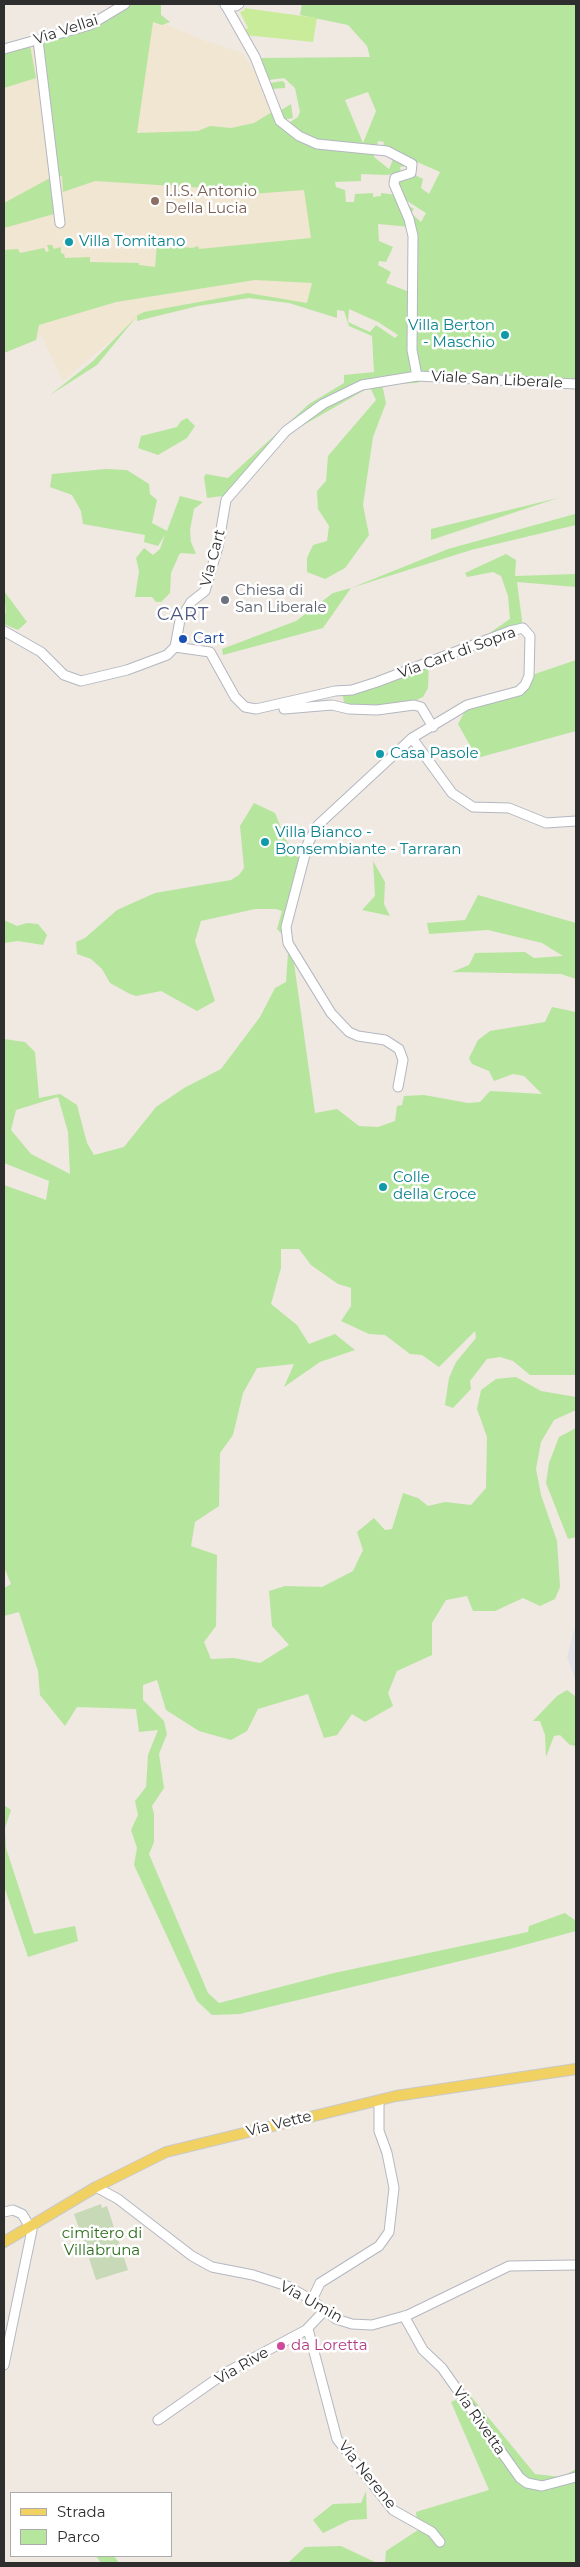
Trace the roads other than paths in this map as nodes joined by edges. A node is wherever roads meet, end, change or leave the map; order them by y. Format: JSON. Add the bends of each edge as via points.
{"nodes":[{"id":1,"x":125,"y":4,"type":"edge"},
{"id":2,"x":239,"y":4,"type":"edge"},
{"id":3,"x":224,"y":5,"type":"edge"},
{"id":4,"x":38,"y":40,"type":"junction"},
{"id":5,"x":4,"y":49,"type":"edge"},
{"id":6,"x":60,"y":224,"type":"dead end"},
{"id":7,"x":417,"y":376,"type":"junction"},
{"id":8,"x":576,"y":384,"type":"edge"},
{"id":9,"x":4,"y":631,"type":"edge"},
{"id":10,"x":175,"y":647,"type":"junction"},
{"id":11,"x":245,"y":707,"type":"junction"},
{"id":12,"x":432,"y":727,"type":"junction"},
{"id":13,"x":412,"y":738,"type":"junction"},
{"id":14,"x":576,"y":821,"type":"edge"},
{"id":15,"x":398,"y":1087,"type":"dead end"},
{"id":16,"x":576,"y":2069,"type":"edge"},
{"id":17,"x":379,"y":2100,"type":"junction"},
{"id":18,"x":110,"y":2180,"type":"junction"},
{"id":19,"x":96,"y":2187,"type":"junction"},
{"id":20,"x":118,"y":2200,"type":"junction"},
{"id":21,"x":4,"y":2212,"type":"edge"},
{"id":22,"x":31,"y":2225,"type":"junction"},
{"id":23,"x":4,"y":2242,"type":"edge"},
{"id":24,"x":576,"y":2265,"type":"edge"},
{"id":25,"x":312,"y":2300,"type":"junction"},
{"id":26,"x":324,"y":2311,"type":"junction"},
{"id":27,"x":404,"y":2316,"type":"junction"},
{"id":28,"x":308,"y":2329,"type":"junction"},
{"id":29,"x":4,"y":2365,"type":"edge"},
{"id":30,"x":158,"y":2420,"type":"dead end"},
{"id":31,"x":576,"y":2477,"type":"edge"},
{"id":32,"x":440,"y":2542,"type":"dead end"}],
"edges":[{"from":1,"to":4,"type":"street","name":"Via Vellai","via":[[90,25]]},
{"from":2,"to":3,"type":"street"},
{"from":3,"to":7,"type":"street","via":[[254,57],[280,121],[299,136],[317,144],[387,151],[412,164],[411,173],[395,178],[394,184],[413,236],[412,350]]},
{"from":4,"to":5,"type":"street","name":"Via Vellai"},
{"from":4,"to":6,"type":"street"},
{"from":7,"to":8,"type":"street","name":"Viale San Liberale"},
{"from":7,"to":10,"type":"street","name":"Via Cart","via":[[362,385],[323,404],[286,432],[226,500],[218,548],[205,591],[191,602],[180,620]]},
{"from":9,"to":10,"type":"street","via":[[41,652],[64,675],[81,681],[127,670],[167,655]]},
{"from":10,"to":11,"type":"street","via":[[210,652],[235,697]]},
{"from":11,"to":12,"type":"street","via":[[276,711],[332,704],[377,710],[414,705],[421,707]]},
{"from":11,"to":12,"type":"street","name":"Via Cart di Sopra","via":[[269,707],[352,690],[523,628],[530,636],[529,676],[525,685],[519,691],[467,704]]},
{"from":12,"to":13,"type":"street","name":"Via Cart di Sopra"},
{"from":13,"to":14,"type":"street","via":[[452,793],[473,807],[509,808],[546,823]]},
{"from":13,"to":15,"type":"street","name":"Via Cart di Sopra","via":[[318,825],[308,843],[286,927],[294,957],[349,1032],[385,1040],[399,1049],[403,1060]]},
{"from":16,"to":17,"type":"main road","name":"Via Vette"},
{"from":17,"to":18,"type":"main road","name":"Via Vette","via":[[166,2152]]},
{"from":17,"to":25,"type":"street","via":[[379,2131],[394,2188],[389,2232],[379,2246],[320,2283]]},
{"from":18,"to":19,"type":"main road","name":"Via Vette"},
{"from":18,"to":20,"type":"street"},
{"from":19,"to":20,"type":"street","name":"Via Umin"},
{"from":19,"to":22,"type":"main road","name":"Via Vette"},
{"from":20,"to":25,"type":"street","name":"Via Umin","via":[[192,2256],[212,2267],[287,2286]]},
{"from":21,"to":22,"type":"street","via":[[18,2212]]},
{"from":22,"to":23,"type":"main road","name":"Via Vette"},
{"from":22,"to":29,"type":"street","via":[[29,2250]]},
{"from":24,"to":27,"type":"street","name":"Via Umin","via":[[509,2266]]},
{"from":25,"to":26,"type":"street","name":"Via Umin"},
{"from":26,"to":27,"type":"street","name":"Via Umin","via":[[352,2324],[372,2325]]},
{"from":26,"to":28,"type":"street","name":"Via Rive"},
{"from":27,"to":31,"type":"street","name":"Via Rivetta","via":[[423,2350],[442,2368],[520,2478],[542,2486]]},
{"from":28,"to":30,"type":"street","name":"Via Rive","via":[[225,2373]]},
{"from":28,"to":32,"type":"street","name":"Via Nerene","via":[[337,2440],[393,2510],[432,2532]]}]}
